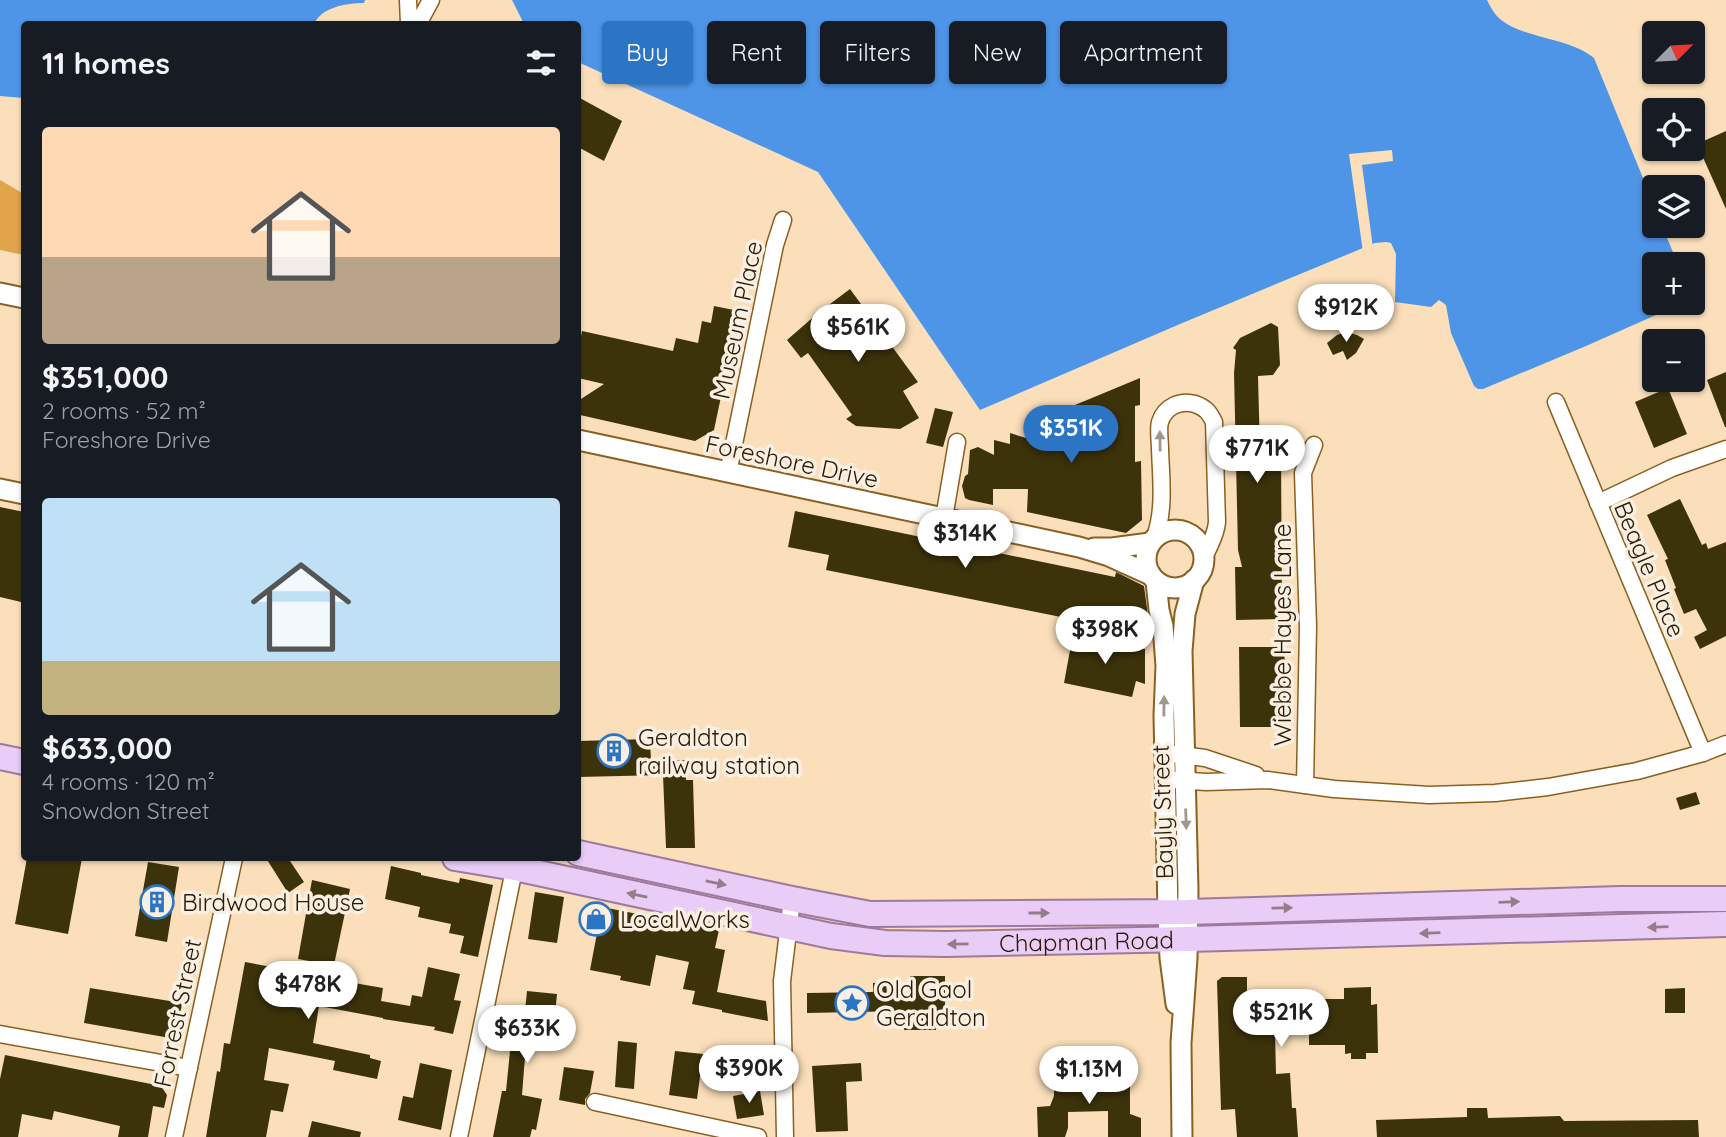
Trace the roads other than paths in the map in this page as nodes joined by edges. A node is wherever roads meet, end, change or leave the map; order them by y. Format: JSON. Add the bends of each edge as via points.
{"nodes":[{"id":1,"x":408,"y":0,"type":"edge"},
{"id":2,"x":431,"y":0,"type":"edge"},
{"id":3,"x":409,"y":21,"type":"edge"},
{"id":4,"x":420,"y":21,"type":"edge"},
{"id":5,"x":783,"y":219,"type":"dead end"},
{"id":6,"x":0,"y":293,"type":"edge"},
{"id":7,"x":21,"y":297,"type":"edge"},
{"id":8,"x":1556,"y":402,"type":"dead end"},
{"id":9,"x":581,"y":441,"type":"edge"},
{"id":10,"x":957,"y":442,"type":"dead end"},
{"id":11,"x":1314,"y":446,"type":"dead end"},
{"id":12,"x":1726,"y":449,"type":"edge"},
{"id":13,"x":728,"y":472,"type":"junction"},
{"id":14,"x":0,"y":477,"type":"edge"},
{"id":15,"x":21,"y":481,"type":"edge"},
{"id":16,"x":0,"y":489,"type":"edge"},
{"id":17,"x":21,"y":493,"type":"edge"},
{"id":18,"x":1598,"y":503,"type":"junction"},
{"id":19,"x":944,"y":518,"type":"junction"},
{"id":20,"x":1153,"y":540,"type":"junction"},
{"id":21,"x":1079,"y":547,"type":"junction"},
{"id":22,"x":1204,"y":558,"type":"junction"},
{"id":23,"x":1153,"y":578,"type":"junction"},
{"id":24,"x":1194,"y":580,"type":"junction"},
{"id":25,"x":1726,"y":744,"type":"edge"},
{"id":26,"x":1703,"y":753,"type":"junction"},
{"id":27,"x":1175,"y":754,"type":"junction"},
{"id":28,"x":0,"y":757,"type":"edge"},
{"id":29,"x":21,"y":761,"type":"edge"},
{"id":30,"x":1165,"y":780,"type":"junction"},
{"id":31,"x":1185,"y":780,"type":"junction"},
{"id":32,"x":1269,"y":780,"type":"junction"},
{"id":33,"x":1305,"y":785,"type":"junction"},
{"id":34,"x":581,"y":854,"type":"edge"},
{"id":35,"x":233,"y":861,"type":"edge"},
{"id":36,"x":492,"y":861,"type":"edge"},
{"id":37,"x":516,"y":863,"type":"edge"},
{"id":38,"x":1726,"y":899,"type":"edge"},
{"id":39,"x":792,"y":900,"type":"junction"},
{"id":40,"x":1178,"y":912,"type":"junction"},
{"id":41,"x":1726,"y":925,"type":"edge"},
{"id":42,"x":788,"y":927,"type":"junction"},
{"id":43,"x":1178,"y":939,"type":"junction"},
{"id":44,"x":0,"y":1034,"type":"edge"},
{"id":45,"x":189,"y":1068,"type":"junction"},
{"id":46,"x":596,"y":1102,"type":"dead end"},
{"id":47,"x":689,"y":1130,"type":"edge"},
{"id":48,"x":174,"y":1137,"type":"edge"},
{"id":49,"x":459,"y":1137,"type":"edge"},
{"id":50,"x":758,"y":1137,"type":"edge"},
{"id":51,"x":785,"y":1137,"type":"edge"},
{"id":52,"x":1182,"y":1137,"type":"edge"}],
"edges":[{"from":1,"to":3,"type":"street"},
{"from":2,"to":4,"type":"street"},
{"from":5,"to":13,"type":"street","name":"Museum Place"},
{"from":6,"to":7,"type":"street"},
{"from":8,"to":18,"type":"street","name":"Beagle Place"},
{"from":9,"to":13,"type":"street","name":"Foreshore Drive"},
{"from":10,"to":19,"type":"street"},
{"from":11,"to":33,"type":"street","name":"Wiebbe Hayes Lane","via":[[1303,473],[1308,626]]},
{"from":12,"to":18,"type":"street"},
{"from":13,"to":19,"type":"street","name":"Foreshore Drive"},
{"from":14,"to":15,"type":"street"},
{"from":16,"to":17,"type":"street"},
{"from":18,"to":26,"type":"street","name":"Beagle Place"},
{"from":19,"to":21,"type":"street","name":"Foreshore Drive"},
{"from":20,"to":21,"type":"street","name":"Foreshore Drive","via":[[1112,548]]},
{"from":20,"to":22,"type":"street","via":[[1170,530],[1186,532],[1199,542]]},
{"from":20,"to":22,"type":"street","one_way":true,"via":[[1161,509],[1160,422],[1177,403],[1198,405],[1208,410],[1214,422],[1216,536]]},
{"from":20,"to":23,"type":"street","via":[[1146,559]]},
{"from":21,"to":23,"type":"street","name":"Foreshore Drive"},
{"from":22,"to":24,"type":"street"},
{"from":23,"to":24,"type":"street","via":[[1179,587]]},
{"from":27,"to":23,"type":"street","name":"Bayly Street","one_way":true,"via":[[1164,715],[1163,626]]},
{"from":24,"to":27,"type":"street","name":"Bayly Street","via":[[1185,614]]},
{"from":25,"to":26,"type":"street"},
{"from":26,"to":33,"type":"street","via":[[1637,771],[1495,793],[1429,795]]},
{"from":27,"to":30,"type":"street","name":"Bayly Street"},
{"from":27,"to":31,"type":"street","name":"Bayly Street"},
{"from":27,"to":32,"type":"street","via":[[1205,758]]},
{"from":28,"to":29,"type":"main road"},
{"from":30,"to":31,"type":"street"},
{"from":30,"to":40,"type":"street","name":"Bayly Street"},
{"from":31,"to":32,"type":"street"},
{"from":31,"to":40,"type":"street","name":"Bayly Street","one_way":true,"via":[[1188,890]]},
{"from":32,"to":33,"type":"street"},
{"from":34,"to":39,"type":"main road","name":"Chapman Road","one_way":true},
{"from":35,"to":45,"type":"street","name":"Forrest Street"},
{"from":36,"to":37,"type":"main road","name":"Chapman Road"},
{"from":42,"to":37,"type":"main road","name":"Chapman Road","one_way":true},
{"from":37,"to":49,"type":"street"},
{"from":40,"to":38,"type":"main road","name":"Chapman Road","one_way":true},
{"from":39,"to":40,"type":"main road","name":"Chapman Road","one_way":true,"via":[[870,914]]},
{"from":39,"to":42,"type":"street"},
{"from":40,"to":43,"type":"street","name":"Bayly Street"},
{"from":41,"to":43,"type":"main road","name":"Chapman Road","one_way":true},
{"from":43,"to":42,"type":"main road","name":"Chapman Road","one_way":true,"via":[[885,943]]},
{"from":42,"to":51,"type":"street","via":[[782,981]]},
{"from":43,"to":52,"type":"street","name":"Bayly Street"},
{"from":44,"to":45,"type":"street"},
{"from":45,"to":48,"type":"street","name":"Forrest Street"},
{"from":46,"to":47,"type":"street"},
{"from":47,"to":50,"type":"street"}]}
